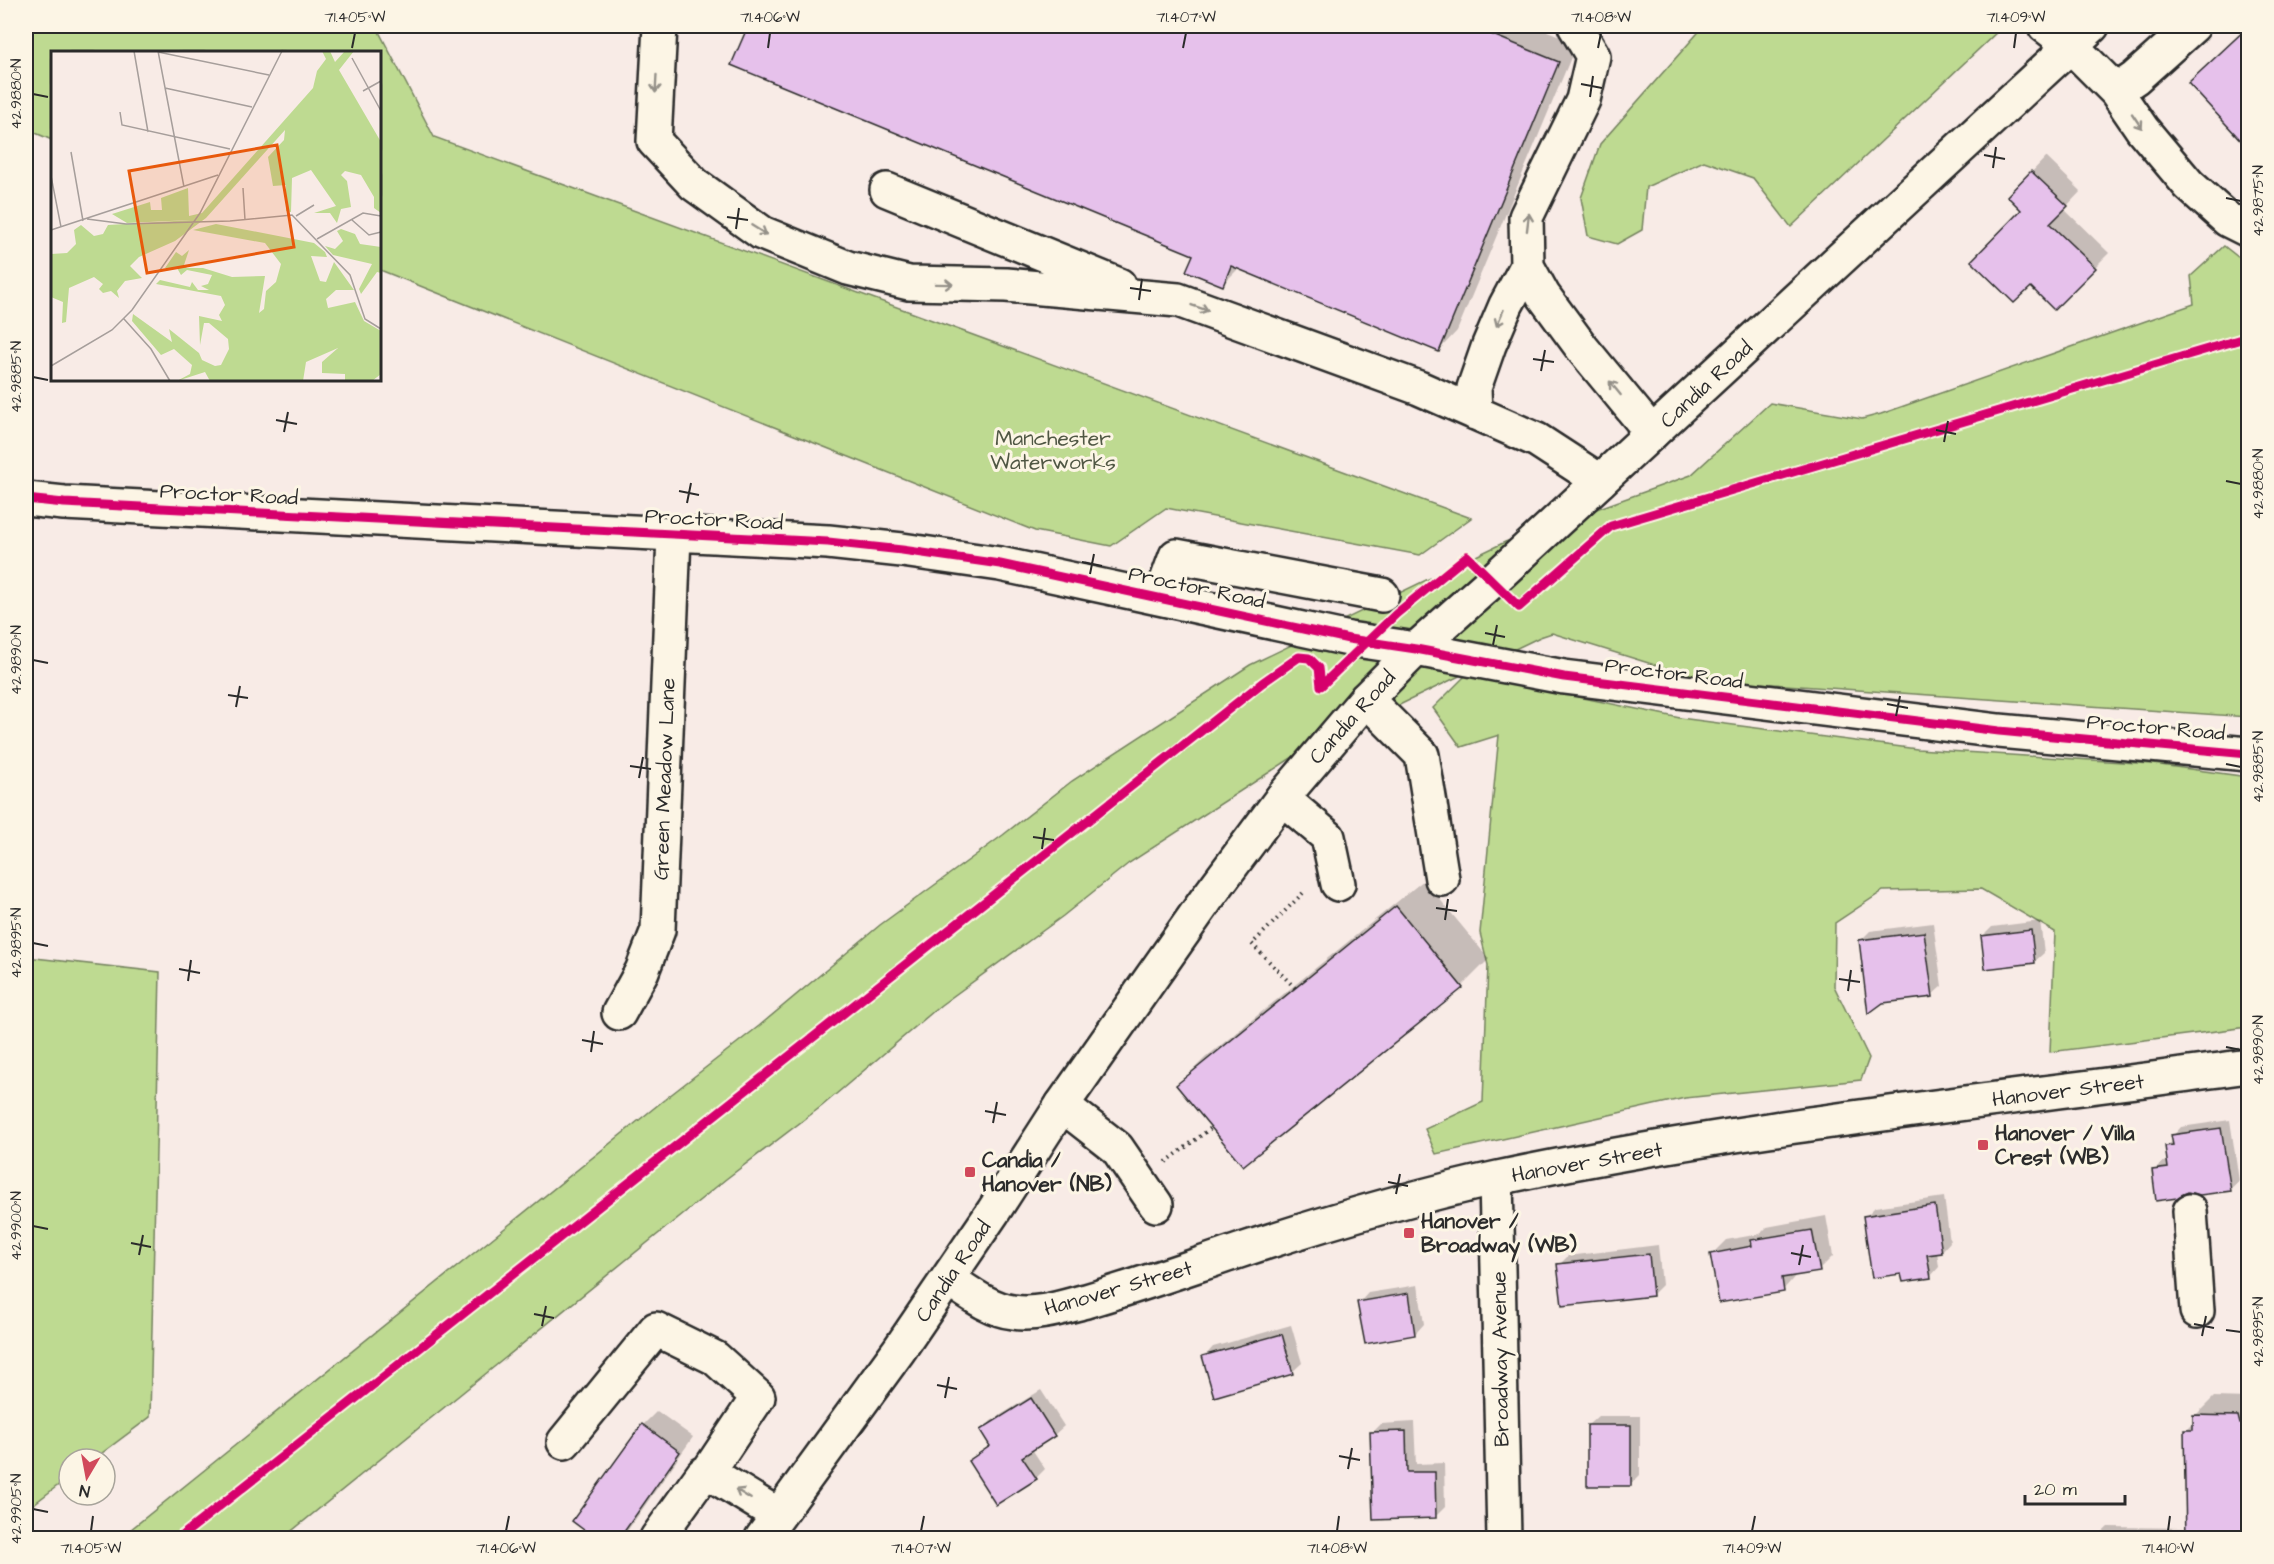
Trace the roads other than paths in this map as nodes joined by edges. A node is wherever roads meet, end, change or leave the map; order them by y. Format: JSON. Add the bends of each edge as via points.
{"nodes":[{"id":1,"x":660,"y":26,"type":"edge"},
{"id":2,"x":1575,"y":26,"type":"edge"},
{"id":3,"x":2044,"y":26,"type":"edge"},
{"id":4,"x":2193,"y":26,"type":"edge"},
{"id":5,"x":2081,"y":36,"type":"edge"},
{"id":6,"x":2116,"y":91,"type":"junction"},
{"id":7,"x":888,"y":190,"type":"dead end"},
{"id":8,"x":2245,"y":222,"type":"edge"},
{"id":9,"x":1527,"y":266,"type":"junction"},
{"id":10,"x":1151,"y":298,"type":"junction"},
{"id":11,"x":1475,"y":413,"type":"junction"},
{"id":12,"x":1652,"y":433,"type":"junction"},
{"id":13,"x":1600,"y":481,"type":"junction"},
{"id":14,"x":26,"y":499,"type":"edge"},
{"id":15,"x":674,"y":536,"type":"junction"},
{"id":16,"x":1312,"y":581,"type":"junction"},
{"id":17,"x":1382,"y":595,"type":"dead end"},
{"id":18,"x":1161,"y":597,"type":"junction"},
{"id":19,"x":1301,"y":627,"type":"junction"},
{"id":20,"x":1416,"y":649,"type":"junction"},
{"id":21,"x":1366,"y":699,"type":"junction"},
{"id":22,"x":2248,"y":754,"type":"edge"},
{"id":23,"x":1282,"y":798,"type":"junction"},
{"id":24,"x":1336,"y":873,"type":"road end"},
{"id":25,"x":1442,"y":879,"type":"dead end"},
{"id":26,"x":619,"y":1013,"type":"dead end"},
{"id":27,"x":2248,"y":1066,"type":"edge"},
{"id":28,"x":1062,"y":1105,"type":"junction"},
{"id":29,"x":1496,"y":1179,"type":"junction"},
{"id":30,"x":1148,"y":1193,"type":"road end"},
{"id":31,"x":2190,"y":1212,"type":"dead end"},
{"id":32,"x":948,"y":1279,"type":"junction"},
{"id":33,"x":2197,"y":1311,"type":"dead end"},
{"id":34,"x":564,"y":1442,"type":"dead end"},
{"id":35,"x":708,"y":1472,"type":"junction"},
{"id":36,"x":770,"y":1527,"type":"edge"},
{"id":37,"x":657,"y":1539,"type":"edge"},
{"id":38,"x":1504,"y":1539,"type":"edge"}],
"edges":[{"from":1,"to":10,"type":"main road","one_way":true,"via":[[654,141],[694,184],[762,233],[848,267],[909,283],[1006,285]]},
{"from":9,"to":2,"type":"main road","one_way":true,"via":[[1526,217],[1583,100],[1593,57]]},
{"from":3,"to":5,"type":"main road"},
{"from":4,"to":6,"type":"main road"},
{"from":5,"to":6,"type":"main road"},
{"from":5,"to":12,"type":"main road","name":"Candia Road"},
{"from":6,"to":8,"type":"main road","one_way":true,"via":[[2189,185],[2228,220]]},
{"from":7,"to":10,"type":"main road"},
{"from":9,"to":11,"type":"main road","one_way":true,"via":[[1489,345],[1474,388]]},
{"from":12,"to":9,"type":"main road","one_way":true,"via":[[1582,348]]},
{"from":10,"to":11,"type":"main road","one_way":true,"via":[[1178,300],[1252,326]]},
{"from":11,"to":13,"type":"main road","via":[[1537,440]]},
{"from":12,"to":13,"type":"main road","name":"Candia Road"},
{"from":13,"to":20,"type":"main road","name":"Candia Road"},
{"from":14,"to":15,"type":"main road","name":"Proctor Road"},
{"from":15,"to":18,"type":"main road","name":"Proctor Road","via":[[828,542],[902,550],[1000,564]]},
{"from":15,"to":26,"type":"main road","name":"Green Meadow Lane","via":[[658,930]]},
{"from":16,"to":17,"type":"main road"},
{"from":16,"to":18,"type":"main road","via":[[1176,556]]},
{"from":16,"to":19,"type":"main road"},
{"from":18,"to":19,"type":"main road","name":"Proctor Road"},
{"from":19,"to":20,"type":"main road","name":"Proctor Road"},
{"from":20,"to":21,"type":"main road","name":"Candia Road"},
{"from":20,"to":22,"type":"main road","name":"Proctor Road","via":[[1564,677],[1999,731]]},
{"from":21,"to":23,"type":"main road","name":"Candia Road"},
{"from":21,"to":25,"type":"main road","via":[[1422,755]]},
{"from":23,"to":24,"type":"main road","via":[[1328,837]]},
{"from":23,"to":28,"type":"main road","name":"Candia Road"},
{"from":27,"to":29,"type":"main road","name":"Hanover Street","via":[[1832,1119]]},
{"from":28,"to":30,"type":"main road","via":[[1117,1148]]},
{"from":28,"to":32,"type":"main road","name":"Candia Road"},
{"from":29,"to":32,"type":"main road","name":"Hanover Street","via":[[1304,1230],[1109,1294],[1045,1310],[1013,1312],[992,1306]]},
{"from":29,"to":38,"type":"main road","name":"Broadway Avenue"},
{"from":31,"to":33,"type":"main road"},
{"from":32,"to":36,"type":"main road","name":"Candia Road"},
{"from":34,"to":35,"type":"main road","via":[[656,1329],[715,1358],[758,1397]]},
{"from":36,"to":35,"type":"main road","one_way":true},
{"from":35,"to":37,"type":"main road"}]}
